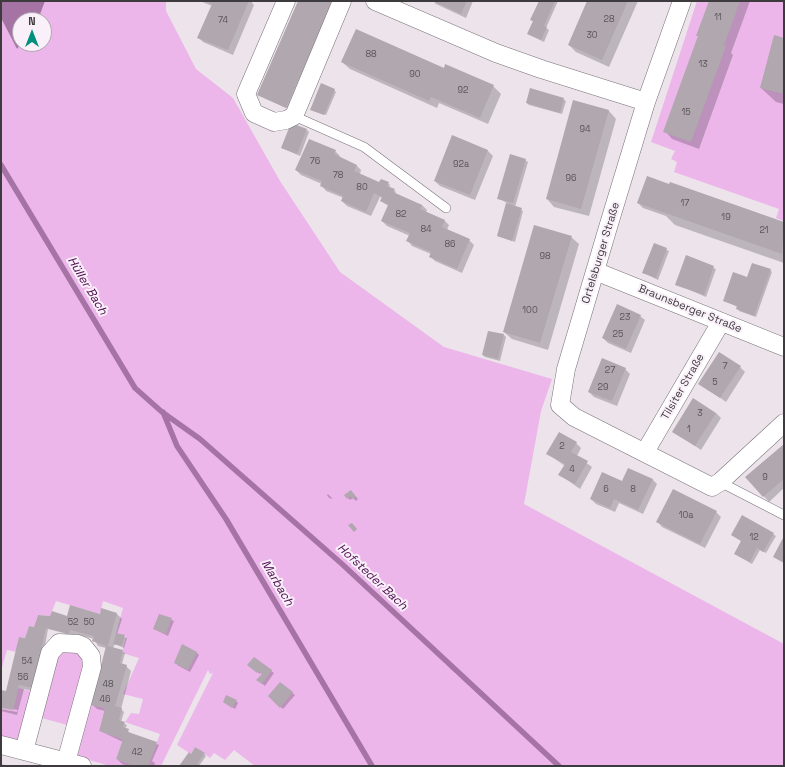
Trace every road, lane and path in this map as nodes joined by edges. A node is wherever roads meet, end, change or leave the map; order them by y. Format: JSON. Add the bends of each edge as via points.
{"nodes":[{"id":1,"x":286,"y":1,"type":"edge"},
{"id":2,"x":342,"y":1,"type":"edge"},
{"id":3,"x":375,"y":1,"type":"edge"},
{"id":4,"x":682,"y":1,"type":"edge"},
{"id":5,"x":399,"y":6,"type":"edge"},
{"id":6,"x":646,"y":102,"type":"junction"},
{"id":7,"x":294,"y":116,"type":"junction"},
{"id":8,"x":446,"y":208,"type":"dead end"},
{"id":9,"x":595,"y":271,"type":"junction"},
{"id":10,"x":721,"y":322,"type":"junction"},
{"id":11,"x":784,"y":347,"type":"edge"},
{"id":12,"x":784,"y":423,"type":"edge"},
{"id":13,"x":645,"y":452,"type":"junction"},
{"id":14,"x":720,"y":482,"type":"junction"},
{"id":15,"x":784,"y":515,"type":"edge"},
{"id":16,"x":1,"y":745,"type":"edge"},
{"id":17,"x":24,"y":751,"type":"junction"},
{"id":18,"x":74,"y":764,"type":"edge"}],
"edges":[{"from":1,"to":7,"type":"street","via":[[246,94],[254,113],[274,122]]},
{"from":2,"to":7,"type":"street"},
{"from":3,"to":5,"type":"street"},
{"from":4,"to":6,"type":"street","name":"Ortelsburger Straße"},
{"from":5,"to":6,"type":"street","via":[[490,50]]},
{"from":6,"to":9,"type":"street","name":"Ortelsburger Straße"},
{"from":7,"to":8,"type":"lane","via":[[364,147]]},
{"from":9,"to":10,"type":"street","name":"Braunsberger Straße"},
{"from":9,"to":13,"type":"street","name":"Ortelsburger Straße","via":[[566,369],[560,404],[574,417]]},
{"from":10,"to":11,"type":"street","name":"Braunsberger Straße"},
{"from":10,"to":13,"type":"street","name":"Tilsiter Straße"},
{"from":12,"to":14,"type":"street"},
{"from":13,"to":14,"type":"street","via":[[712,487]]},
{"from":14,"to":15,"type":"lane"},
{"from":16,"to":17,"type":"street"},
{"from":17,"to":18,"type":"street"},
{"from":17,"to":18,"type":"street","via":[[50,653],[59,643],[78,644],[83,646],[90,656],[92,667]]}]}
